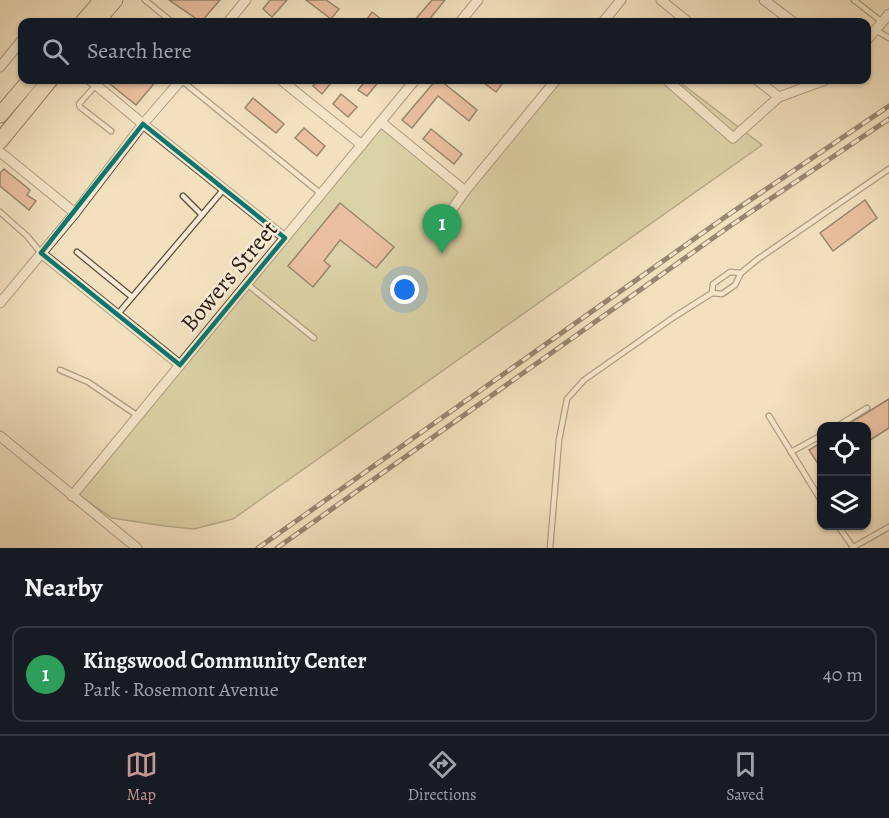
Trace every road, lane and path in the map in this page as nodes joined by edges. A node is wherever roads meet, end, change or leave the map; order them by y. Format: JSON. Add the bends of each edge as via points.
{"nodes":[{"id":1,"x":93,"y":0,"type":"edge"},
{"id":2,"x":101,"y":0,"type":"edge"},
{"id":3,"x":115,"y":0,"type":"edge"},
{"id":4,"x":145,"y":0,"type":"edge"},
{"id":5,"x":246,"y":0,"type":"edge"},
{"id":6,"x":478,"y":0,"type":"edge"},
{"id":7,"x":621,"y":0,"type":"edge"},
{"id":8,"x":661,"y":0,"type":"edge"},
{"id":9,"x":764,"y":0,"type":"edge"},
{"id":10,"x":854,"y":0,"type":"edge"},
{"id":11,"x":889,"y":14,"type":"edge"},
{"id":12,"x":78,"y":18,"type":"edge"},
{"id":13,"x":86,"y":18,"type":"edge"},
{"id":14,"x":99,"y":18,"type":"edge"},
{"id":15,"x":167,"y":18,"type":"edge"},
{"id":16,"x":231,"y":18,"type":"edge"},
{"id":17,"x":463,"y":18,"type":"edge"},
{"id":18,"x":606,"y":18,"type":"edge"},
{"id":19,"x":683,"y":18,"type":"edge"},
{"id":20,"x":788,"y":18,"type":"edge"},
{"id":21,"x":879,"y":26,"type":"junction"},
{"id":22,"x":871,"y":36,"type":"edge"},
{"id":23,"x":889,"y":38,"type":"edge"},
{"id":24,"x":18,"y":45,"type":"edge"},
{"id":25,"x":0,"y":67,"type":"edge"},
{"id":26,"x":26,"y":84,"type":"edge"},
{"id":27,"x":47,"y":84,"type":"edge"},
{"id":28,"x":92,"y":84,"type":"edge"},
{"id":29,"x":95,"y":84,"type":"edge"},
{"id":30,"x":178,"y":84,"type":"edge"},
{"id":31,"x":186,"y":84,"type":"edge"},
{"id":32,"x":286,"y":84,"type":"edge"},
{"id":33,"x":412,"y":84,"type":"edge"},
{"id":34,"x":553,"y":84,"type":"edge"},
{"id":35,"x":672,"y":84,"type":"edge"},
{"id":36,"x":762,"y":84,"type":"edge"},
{"id":37,"x":814,"y":84,"type":"edge"},
{"id":38,"x":779,"y":97,"type":"junction"},
{"id":39,"x":0,"y":114,"type":"edge"},
{"id":40,"x":381,"y":122,"type":"junction"},
{"id":41,"x":143,"y":124,"type":"junction"},
{"id":42,"x":111,"y":131,"type":"dead end"},
{"id":43,"x":0,"y":141,"type":"edge"},
{"id":44,"x":362,"y":145,"type":"junction"},
{"id":45,"x":0,"y":152,"type":"edge"},
{"id":46,"x":889,"y":169,"type":"edge"},
{"id":47,"x":224,"y":189,"type":"junction"},
{"id":48,"x":465,"y":191,"type":"junction"},
{"id":49,"x":321,"y":194,"type":"junction"},
{"id":50,"x":183,"y":196,"type":"dead end"},
{"id":51,"x":451,"y":211,"type":"dead end"},
{"id":52,"x":0,"y":212,"type":"edge"},
{"id":53,"x":75,"y":213,"type":"junction"},
{"id":54,"x":202,"y":215,"type":"junction"},
{"id":55,"x":285,"y":238,"type":"junction"},
{"id":56,"x":77,"y":252,"type":"dead end"},
{"id":57,"x":41,"y":253,"type":"junction"},
{"id":58,"x":741,"y":273,"type":"junction"},
{"id":59,"x":248,"y":284,"type":"junction"},
{"id":60,"x":712,"y":293,"type":"junction"},
{"id":61,"x":132,"y":297,"type":"junction"},
{"id":62,"x":0,"y":303,"type":"edge"},
{"id":63,"x":117,"y":315,"type":"junction"},
{"id":64,"x":314,"y":338,"type":"dead end"},
{"id":65,"x":180,"y":366,"type":"junction"},
{"id":66,"x":60,"y":370,"type":"dead end"},
{"id":67,"x":867,"y":408,"type":"dead end"},
{"id":68,"x":138,"y":416,"type":"junction"},
{"id":69,"x":769,"y":416,"type":"dead end"},
{"id":70,"x":848,"y":422,"type":"edge"},
{"id":71,"x":0,"y":436,"type":"edge"},
{"id":72,"x":817,"y":438,"type":"edge"},
{"id":73,"x":791,"y":452,"type":"junction"},
{"id":74,"x":817,"y":494,"type":"edge"},
{"id":75,"x":72,"y":496,"type":"junction"},
{"id":76,"x":889,"y":527,"type":"edge"},
{"id":77,"x":840,"y":530,"type":"edge"},
{"id":78,"x":137,"y":548,"type":"edge"},
{"id":79,"x":550,"y":548,"type":"edge"},
{"id":80,"x":852,"y":548,"type":"edge"}],
"edges":[{"from":1,"to":12,"type":"main road"},
{"from":2,"to":13,"type":"main road"},
{"from":3,"to":14,"type":"main road"},
{"from":4,"to":15,"type":"lane"},
{"from":5,"to":16,"type":"street"},
{"from":6,"to":17,"type":"street"},
{"from":7,"to":18,"type":"street"},
{"from":8,"to":19,"type":"street"},
{"from":9,"to":20,"type":"street"},
{"from":10,"to":21,"type":"lane"},
{"from":11,"to":21,"type":"street"},
{"from":21,"to":22,"type":"street"},
{"from":21,"to":23,"type":"lane"},
{"from":24,"to":25,"type":"street"},
{"from":26,"to":39,"type":"main road"},
{"from":27,"to":43,"type":"main road"},
{"from":28,"to":42,"type":"lane","via":[[79,104]]},
{"from":29,"to":41,"type":"street"},
{"from":30,"to":41,"type":"street"},
{"from":31,"to":49,"type":"lane"},
{"from":32,"to":44,"type":"street"},
{"from":33,"to":40,"type":"street","name":"Bowers Street"},
{"from":34,"to":48,"type":"street"},
{"from":35,"to":38,"type":"street","via":[[733,138]]},
{"from":36,"to":38,"type":"street"},
{"from":37,"to":38,"type":"street"},
{"from":40,"to":44,"type":"street","name":"Bowers Street"},
{"from":40,"to":48,"type":"street"},
{"from":41,"to":47,"type":"street"},
{"from":41,"to":53,"type":"street"},
{"from":44,"to":49,"type":"street","name":"Bowers Street"},
{"from":45,"to":53,"type":"street"},
{"from":46,"to":58,"type":"lane"},
{"from":47,"to":54,"type":"lane"},
{"from":47,"to":55,"type":"street"},
{"from":48,"to":51,"type":"street"},
{"from":49,"to":55,"type":"street","name":"Bowers Street"},
{"from":50,"to":54,"type":"lane"},
{"from":52,"to":57,"type":"lane"},
{"from":53,"to":57,"type":"street"},
{"from":54,"to":61,"type":"lane"},
{"from":55,"to":59,"type":"street","name":"Bowers Street"},
{"from":56,"to":61,"type":"lane"},
{"from":57,"to":62,"type":"street"},
{"from":57,"to":63,"type":"street"},
{"from":58,"to":60,"type":"lane","via":[[738,282],[722,294]]},
{"from":58,"to":60,"type":"lane","via":[[730,272],[713,284]]},
{"from":59,"to":64,"type":"lane"},
{"from":59,"to":65,"type":"street","name":"Bowers Street"},
{"from":60,"to":79,"type":"lane","via":[[601,367],[567,399],[558,450]]},
{"from":61,"to":63,"type":"lane"},
{"from":63,"to":65,"type":"street"},
{"from":65,"to":68,"type":"street","name":"Bowers Street"},
{"from":66,"to":68,"type":"lane","via":[[88,382]]},
{"from":67,"to":70,"type":"lane"},
{"from":68,"to":75,"type":"street","name":"Bowers Street"},
{"from":69,"to":73,"type":"lane"},
{"from":71,"to":75,"type":"street"},
{"from":72,"to":73,"type":"lane"},
{"from":73,"to":74,"type":"lane"},
{"from":75,"to":78,"type":"street"},
{"from":76,"to":80,"type":"lane"},
{"from":77,"to":80,"type":"lane"}]}
